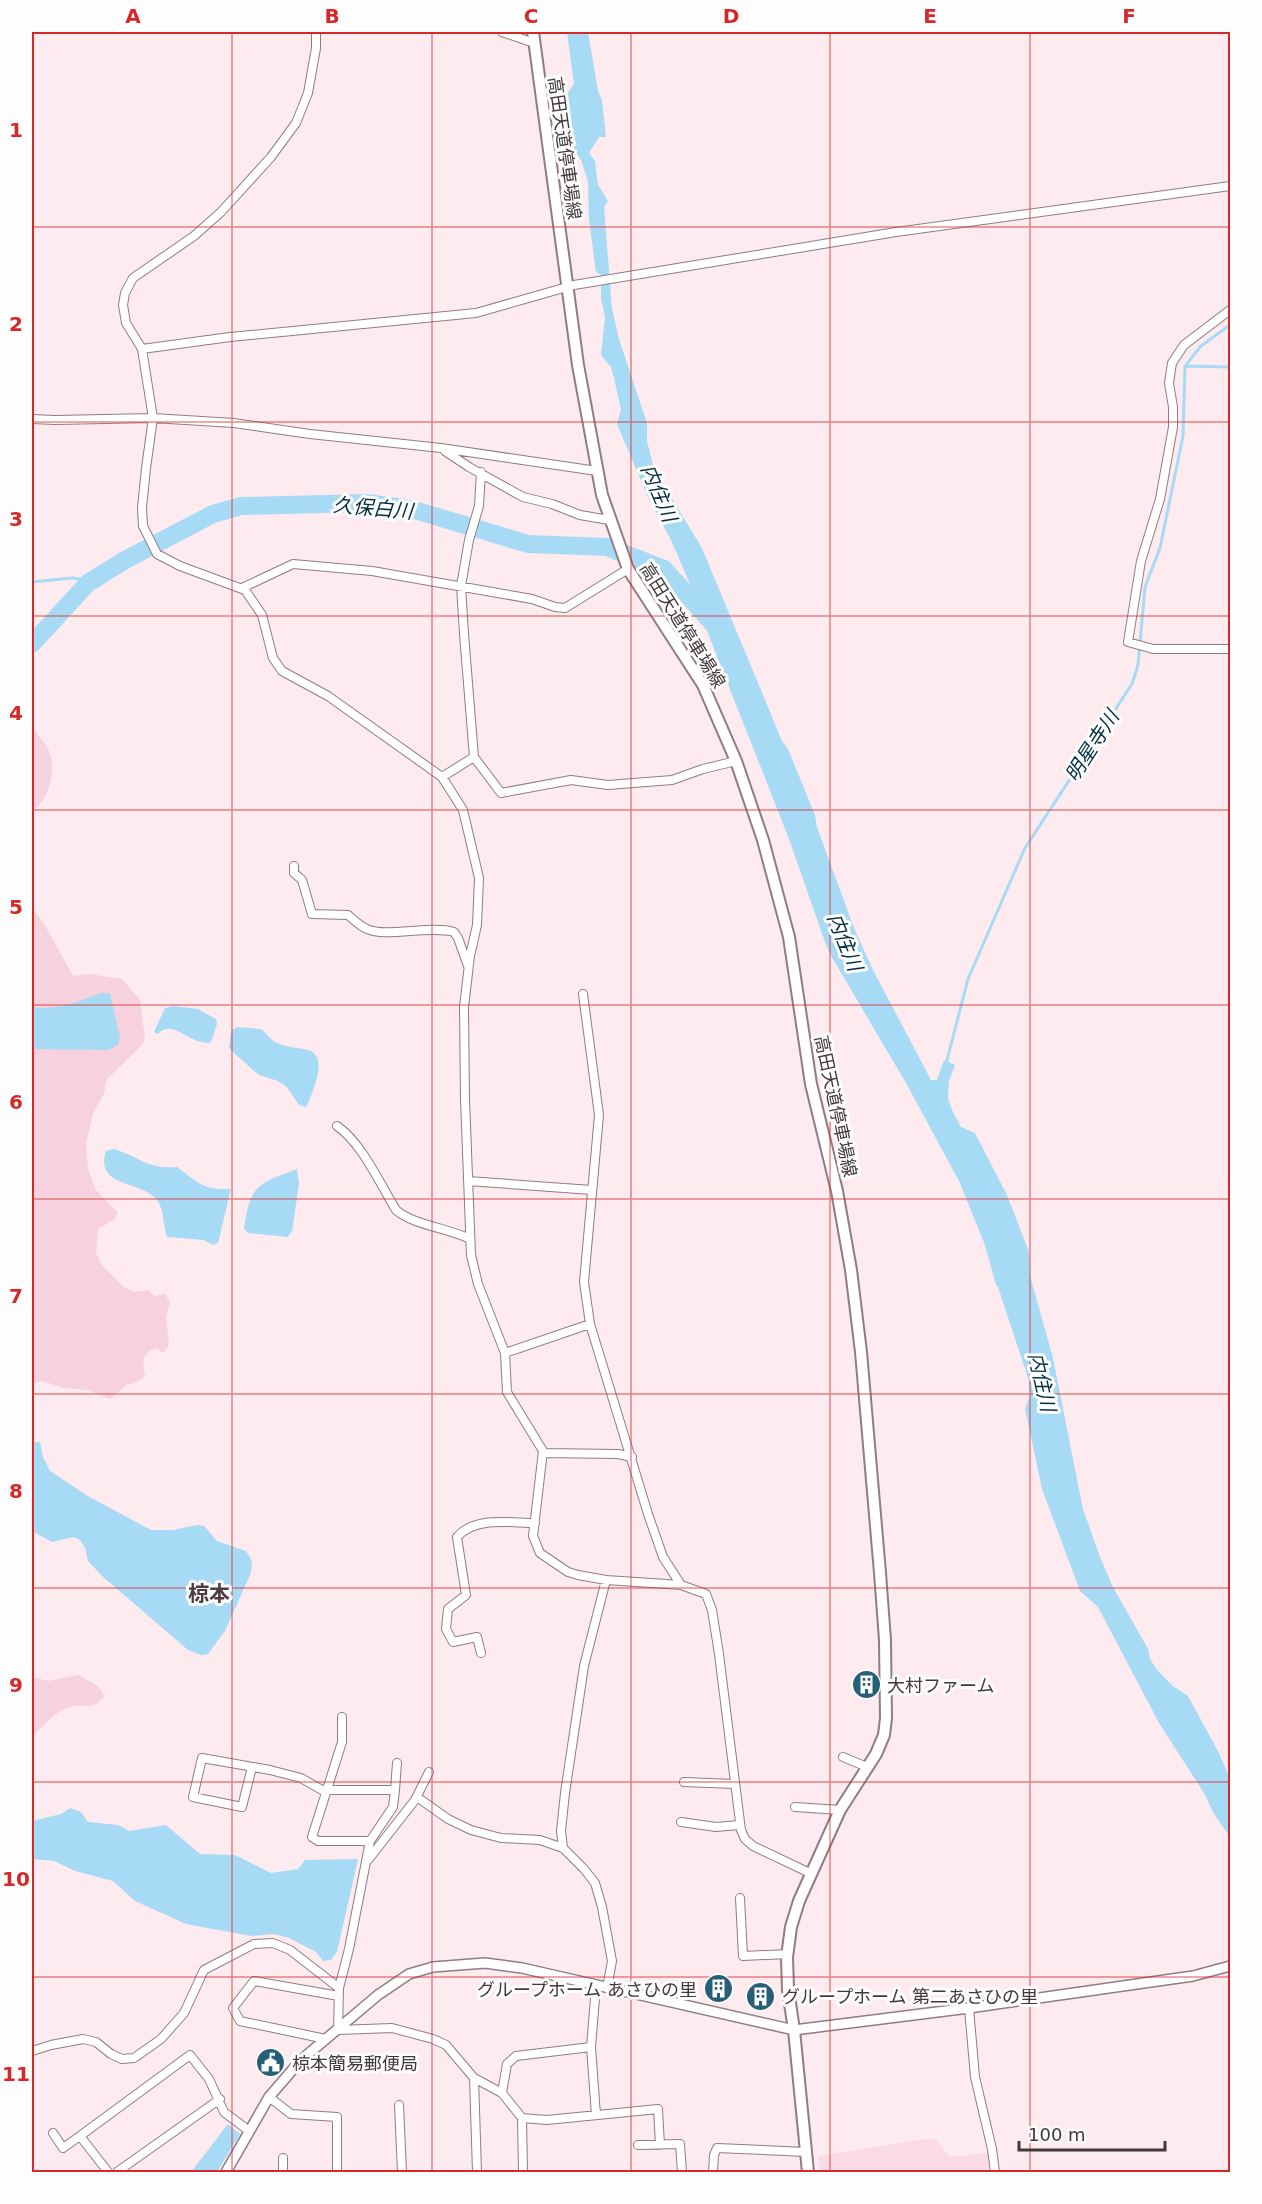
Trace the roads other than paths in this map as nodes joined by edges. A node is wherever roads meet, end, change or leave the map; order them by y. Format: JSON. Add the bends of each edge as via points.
{"nodes":[{"id":1,"x":316,"y":32,"type":"edge"},
{"id":2,"x":502,"y":32,"type":"edge"},
{"id":3,"x":533,"y":37,"type":"edge"},
{"id":4,"x":1230,"y":186,"type":"edge"},
{"id":5,"x":570,"y":287,"type":"junction"},
{"id":6,"x":1230,"y":310,"type":"edge"},
{"id":7,"x":142,"y":349,"type":"junction"},
{"id":8,"x":153,"y":418,"type":"junction"},
{"id":9,"x":32,"y":419,"type":"edge"},
{"id":10,"x":441,"y":448,"type":"junction"},
{"id":11,"x":597,"y":471,"type":"junction"},
{"id":12,"x":481,"y":472,"type":"junction"},
{"id":13,"x":609,"y":520,"type":"junction"},
{"id":14,"x":628,"y":569,"type":"junction"},
{"id":15,"x":461,"y":586,"type":"junction"},
{"id":16,"x":242,"y":588,"type":"junction"},
{"id":17,"x":1230,"y":649,"type":"edge"},
{"id":18,"x":474,"y":757,"type":"junction"},
{"id":19,"x":736,"y":760,"type":"junction"},
{"id":20,"x":442,"y":777,"type":"junction"},
{"id":21,"x":294,"y":866,"type":"dead end"},
{"id":22,"x":469,"y":968,"type":"junction"},
{"id":23,"x":583,"y":993,"type":"dead end"},
{"id":24,"x":337,"y":1126,"type":"dead end"},
{"id":25,"x":468,"y":1181,"type":"junction"},
{"id":26,"x":592,"y":1190,"type":"junction"},
{"id":27,"x":470,"y":1239,"type":"junction"},
{"id":28,"x":590,"y":1324,"type":"junction"},
{"id":29,"x":505,"y":1353,"type":"junction"},
{"id":30,"x":543,"y":1453,"type":"junction"},
{"id":31,"x":632,"y":1457,"type":"junction"},
{"id":32,"x":535,"y":1523,"type":"junction"},
{"id":33,"x":606,"y":1580,"type":"junction"},
{"id":34,"x":681,"y":1585,"type":"junction"},
{"id":35,"x":481,"y":1653,"type":"dead end"},
{"id":36,"x":342,"y":1717,"type":"dead end"},
{"id":37,"x":843,"y":1757,"type":"dead end"},
{"id":38,"x":397,"y":1763,"type":"dead end"},
{"id":39,"x":252,"y":1767,"type":"dead end"},
{"id":40,"x":867,"y":1767,"type":"junction"},
{"id":41,"x":429,"y":1772,"type":"dead end"},
{"id":42,"x":684,"y":1782,"type":"dead end"},
{"id":43,"x":735,"y":1784,"type":"junction"},
{"id":44,"x":395,"y":1790,"type":"junction"},
{"id":45,"x":326,"y":1791,"type":"junction"},
{"id":46,"x":417,"y":1797,"type":"junction"},
{"id":47,"x":795,"y":1807,"type":"dead end"},
{"id":48,"x":840,"y":1810,"type":"junction"},
{"id":49,"x":681,"y":1821,"type":"dead end"},
{"id":50,"x":739,"y":1825,"type":"junction"},
{"id":51,"x":370,"y":1841,"type":"junction"},
{"id":52,"x":563,"y":1848,"type":"junction"},
{"id":53,"x":367,"y":1862,"type":"junction"},
{"id":54,"x":812,"y":1874,"type":"junction"},
{"id":55,"x":740,"y":1898,"type":"dead end"},
{"id":56,"x":788,"y":1954,"type":"junction"},
{"id":57,"x":1230,"y":1966,"type":"edge"},
{"id":58,"x":596,"y":1986,"type":"junction"},
{"id":59,"x":607,"y":1988,"type":"junction"},
{"id":60,"x":339,"y":1992,"type":"junction"},
{"id":61,"x":969,"y":2008,"type":"junction"},
{"id":62,"x":338,"y":2030,"type":"junction"},
{"id":63,"x":794,"y":2030,"type":"junction"},
{"id":64,"x":326,"y":2039,"type":"junction"},
{"id":65,"x":591,"y":2047,"type":"junction"},
{"id":66,"x":32,"y":2051,"type":"edge"},
{"id":67,"x":474,"y":2078,"type":"junction"},
{"id":68,"x":502,"y":2093,"type":"junction"},
{"id":69,"x":269,"y":2097,"type":"junction"},
{"id":70,"x":220,"y":2100,"type":"junction"},
{"id":71,"x":399,"y":2105,"type":"dead end"},
{"id":72,"x":596,"y":2115,"type":"junction"},
{"id":73,"x":522,"y":2118,"type":"junction"},
{"id":74,"x":249,"y":2131,"type":"junction"},
{"id":75,"x":53,"y":2133,"type":"dead end"},
{"id":76,"x":80,"y":2136,"type":"junction"},
{"id":77,"x":638,"y":2145,"type":"dead end"},
{"id":78,"x":660,"y":2145,"type":"junction"},
{"id":79,"x":806,"y":2152,"type":"junction"},
{"id":80,"x":283,"y":2158,"type":"dead end"},
{"id":81,"x":108,"y":2172,"type":"edge"},
{"id":82,"x":117,"y":2172,"type":"edge"},
{"id":83,"x":226,"y":2172,"type":"edge"},
{"id":84,"x":283,"y":2172,"type":"edge"},
{"id":85,"x":337,"y":2172,"type":"edge"},
{"id":86,"x":402,"y":2172,"type":"edge"},
{"id":87,"x":477,"y":2172,"type":"edge"},
{"id":88,"x":523,"y":2172,"type":"edge"},
{"id":89,"x":682,"y":2172,"type":"edge"},
{"id":90,"x":713,"y":2172,"type":"edge"},
{"id":91,"x":808,"y":2172,"type":"edge"},
{"id":92,"x":995,"y":2172,"type":"edge"}],
"edges":[{"from":1,"to":7,"type":"street","via":[[308,93],[296,123],[271,157],[221,212],[133,278],[124,293],[126,323]]},
{"from":2,"to":3,"type":"street"},
{"from":3,"to":5,"type":"main road","name":"高田天道停車場線"},
{"from":4,"to":5,"type":"street","via":[[896,232]]},
{"from":5,"to":7,"type":"street","via":[[476,313]]},
{"from":5,"to":11,"type":"main road","name":"高田天道停車場線"},
{"from":6,"to":17,"type":"street","via":[[1184,345],[1172,363],[1169,383],[1173,427],[1160,499],[1141,561],[1128,642],[1153,648]]},
{"from":7,"to":8,"type":"street"},
{"from":8,"to":9,"type":"street"},
{"from":8,"to":10,"type":"street","via":[[234,423]]},
{"from":8,"to":16,"type":"street","via":[[142,508],[148,538],[157,554]]},
{"from":10,"to":11,"type":"street"},
{"from":10,"to":12,"type":"street"},
{"from":11,"to":13,"type":"main road","name":"高田天道停車場線"},
{"from":12,"to":13,"type":"street","via":[[524,497]]},
{"from":12,"to":15,"type":"street","via":[[479,506]]},
{"from":13,"to":14,"type":"main road","name":"高田天道停車場線"},
{"from":14,"to":15,"type":"street","via":[[565,608]]},
{"from":14,"to":19,"type":"main road","name":"高田天道停車場線","via":[[703,685]]},
{"from":15,"to":16,"type":"street","via":[[372,571],[293,564]]},
{"from":15,"to":18,"type":"street"},
{"from":16,"to":20,"type":"street","via":[[262,615],[273,658],[282,671],[328,696]]},
{"from":18,"to":19,"type":"street","via":[[501,793],[571,780],[608,785],[672,780]]},
{"from":18,"to":20,"type":"street"},
{"from":19,"to":40,"type":"main road","name":"高田天道停車場線","via":[[789,937],[811,1084],[851,1268],[877,1538],[886,1682],[884,1735]]},
{"from":20,"to":22,"type":"street","via":[[464,810],[480,878]]},
{"from":21,"to":22,"type":"street","via":[[312,914],[348,915],[377,932],[454,932]]},
{"from":22,"to":25,"type":"street","via":[[464,1006]]},
{"from":23,"to":26,"type":"street","via":[[599,1115]]},
{"from":24,"to":27,"type":"street","via":[[355,1143],[403,1216]]},
{"from":25,"to":26,"type":"street"},
{"from":25,"to":27,"type":"street"},
{"from":26,"to":28,"type":"street","via":[[584,1282]]},
{"from":27,"to":29,"type":"street","via":[[478,1284]]},
{"from":28,"to":29,"type":"street"},
{"from":28,"to":31,"type":"street"},
{"from":29,"to":30,"type":"street","via":[[507,1392]]},
{"from":30,"to":31,"type":"street"},
{"from":30,"to":32,"type":"street"},
{"from":31,"to":34,"type":"street","via":[[663,1557]]},
{"from":32,"to":33,"type":"street","via":[[533,1536],[540,1553],[568,1572]]},
{"from":32,"to":35,"type":"street","via":[[495,1522],[463,1530],[457,1537],[466,1595],[448,1609],[446,1629],[453,1642],[477,1637]]},
{"from":33,"to":34,"type":"street"},
{"from":33,"to":52,"type":"street","via":[[584,1666],[564,1803]]},
{"from":34,"to":43,"type":"street","via":[[706,1594],[712,1610]]},
{"from":36,"to":45,"type":"street","via":[[342,1742]]},
{"from":37,"to":40,"type":"street"},
{"from":38,"to":44,"type":"street"},
{"from":39,"to":45,"type":"street","via":[[242,1807],[194,1797],[202,1758],[270,1770]]},
{"from":40,"to":48,"type":"main road","name":"高田天道停車場線"},
{"from":41,"to":46,"type":"street"},
{"from":42,"to":43,"type":"street"},
{"from":43,"to":50,"type":"street"},
{"from":44,"to":45,"type":"street"},
{"from":44,"to":51,"type":"street","via":[[393,1807]]},
{"from":45,"to":51,"type":"street","via":[[312,1837],[318,1841]]},
{"from":46,"to":52,"type":"street","via":[[471,1830],[501,1838],[540,1840]]},
{"from":46,"to":53,"type":"street"},
{"from":47,"to":48,"type":"street"},
{"from":48,"to":54,"type":"main road","name":"高田天道停車場線"},
{"from":49,"to":50,"type":"street","via":[[716,1827]]},
{"from":50,"to":54,"type":"street","via":[[753,1846]]},
{"from":51,"to":53,"type":"street"},
{"from":52,"to":59,"type":"street","via":[[595,1883],[612,1961]]},
{"from":53,"to":60,"type":"street"},
{"from":54,"to":56,"type":"main road","name":"高田天道停車場線","via":[[791,1927]]},
{"from":55,"to":56,"type":"street","via":[[743,1956]]},
{"from":56,"to":63,"type":"main road","name":"高田天道停車場線"},
{"from":57,"to":61,"type":"street","via":[[1193,1976]]},
{"from":58,"to":59,"type":"street"},
{"from":58,"to":62,"type":"street","via":[[485,1962],[433,1966],[409,1974]]},
{"from":58,"to":65,"type":"street"},
{"from":59,"to":63,"type":"street"},
{"from":60,"to":62,"type":"street"},
{"from":60,"to":64,"type":"street","via":[[254,1982],[233,2008],[240,2021]]},
{"from":60,"to":66,"type":"street","via":[[290,1950],[273,1942],[254,1944],[204,1970],[184,2013],[161,2039],[134,2058],[122,2059],[96,2042],[83,2039]]},
{"from":61,"to":63,"type":"street"},
{"from":61,"to":92,"type":"street","via":[[975,2077]]},
{"from":62,"to":64,"type":"street"},
{"from":62,"to":67,"type":"street","via":[[392,2028],[433,2039],[447,2045]]},
{"from":63,"to":79,"type":"main road","name":"高田天道停車場線"},
{"from":64,"to":69,"type":"street","via":[[301,2060]]},
{"from":65,"to":68,"type":"street","via":[[516,2056],[507,2064]]},
{"from":65,"to":72,"type":"street"},
{"from":67,"to":68,"type":"street"},
{"from":67,"to":87,"type":"street"},
{"from":68,"to":73,"type":"street"},
{"from":69,"to":74,"type":"street"},
{"from":69,"to":85,"type":"street","via":[[291,2114],[337,2117]]},
{"from":70,"to":74,"type":"street","via":[[224,2112]]},
{"from":70,"to":76,"type":"street","via":[[190,2055]]},
{"from":70,"to":82,"type":"street"},
{"from":71,"to":86,"type":"street"},
{"from":72,"to":73,"type":"street","via":[[547,2120]]},
{"from":72,"to":78,"type":"street","via":[[658,2109]]},
{"from":73,"to":88,"type":"street"},
{"from":74,"to":83,"type":"street"},
{"from":75,"to":76,"type":"street","via":[[63,2148]]},
{"from":76,"to":81,"type":"street"},
{"from":77,"to":78,"type":"street"},
{"from":78,"to":89,"type":"street","via":[[680,2144]]},
{"from":79,"to":90,"type":"street","via":[[721,2147],[716,2150]]},
{"from":79,"to":91,"type":"main road","name":"高田天道停車場線"},
{"from":80,"to":84,"type":"street"}]}
